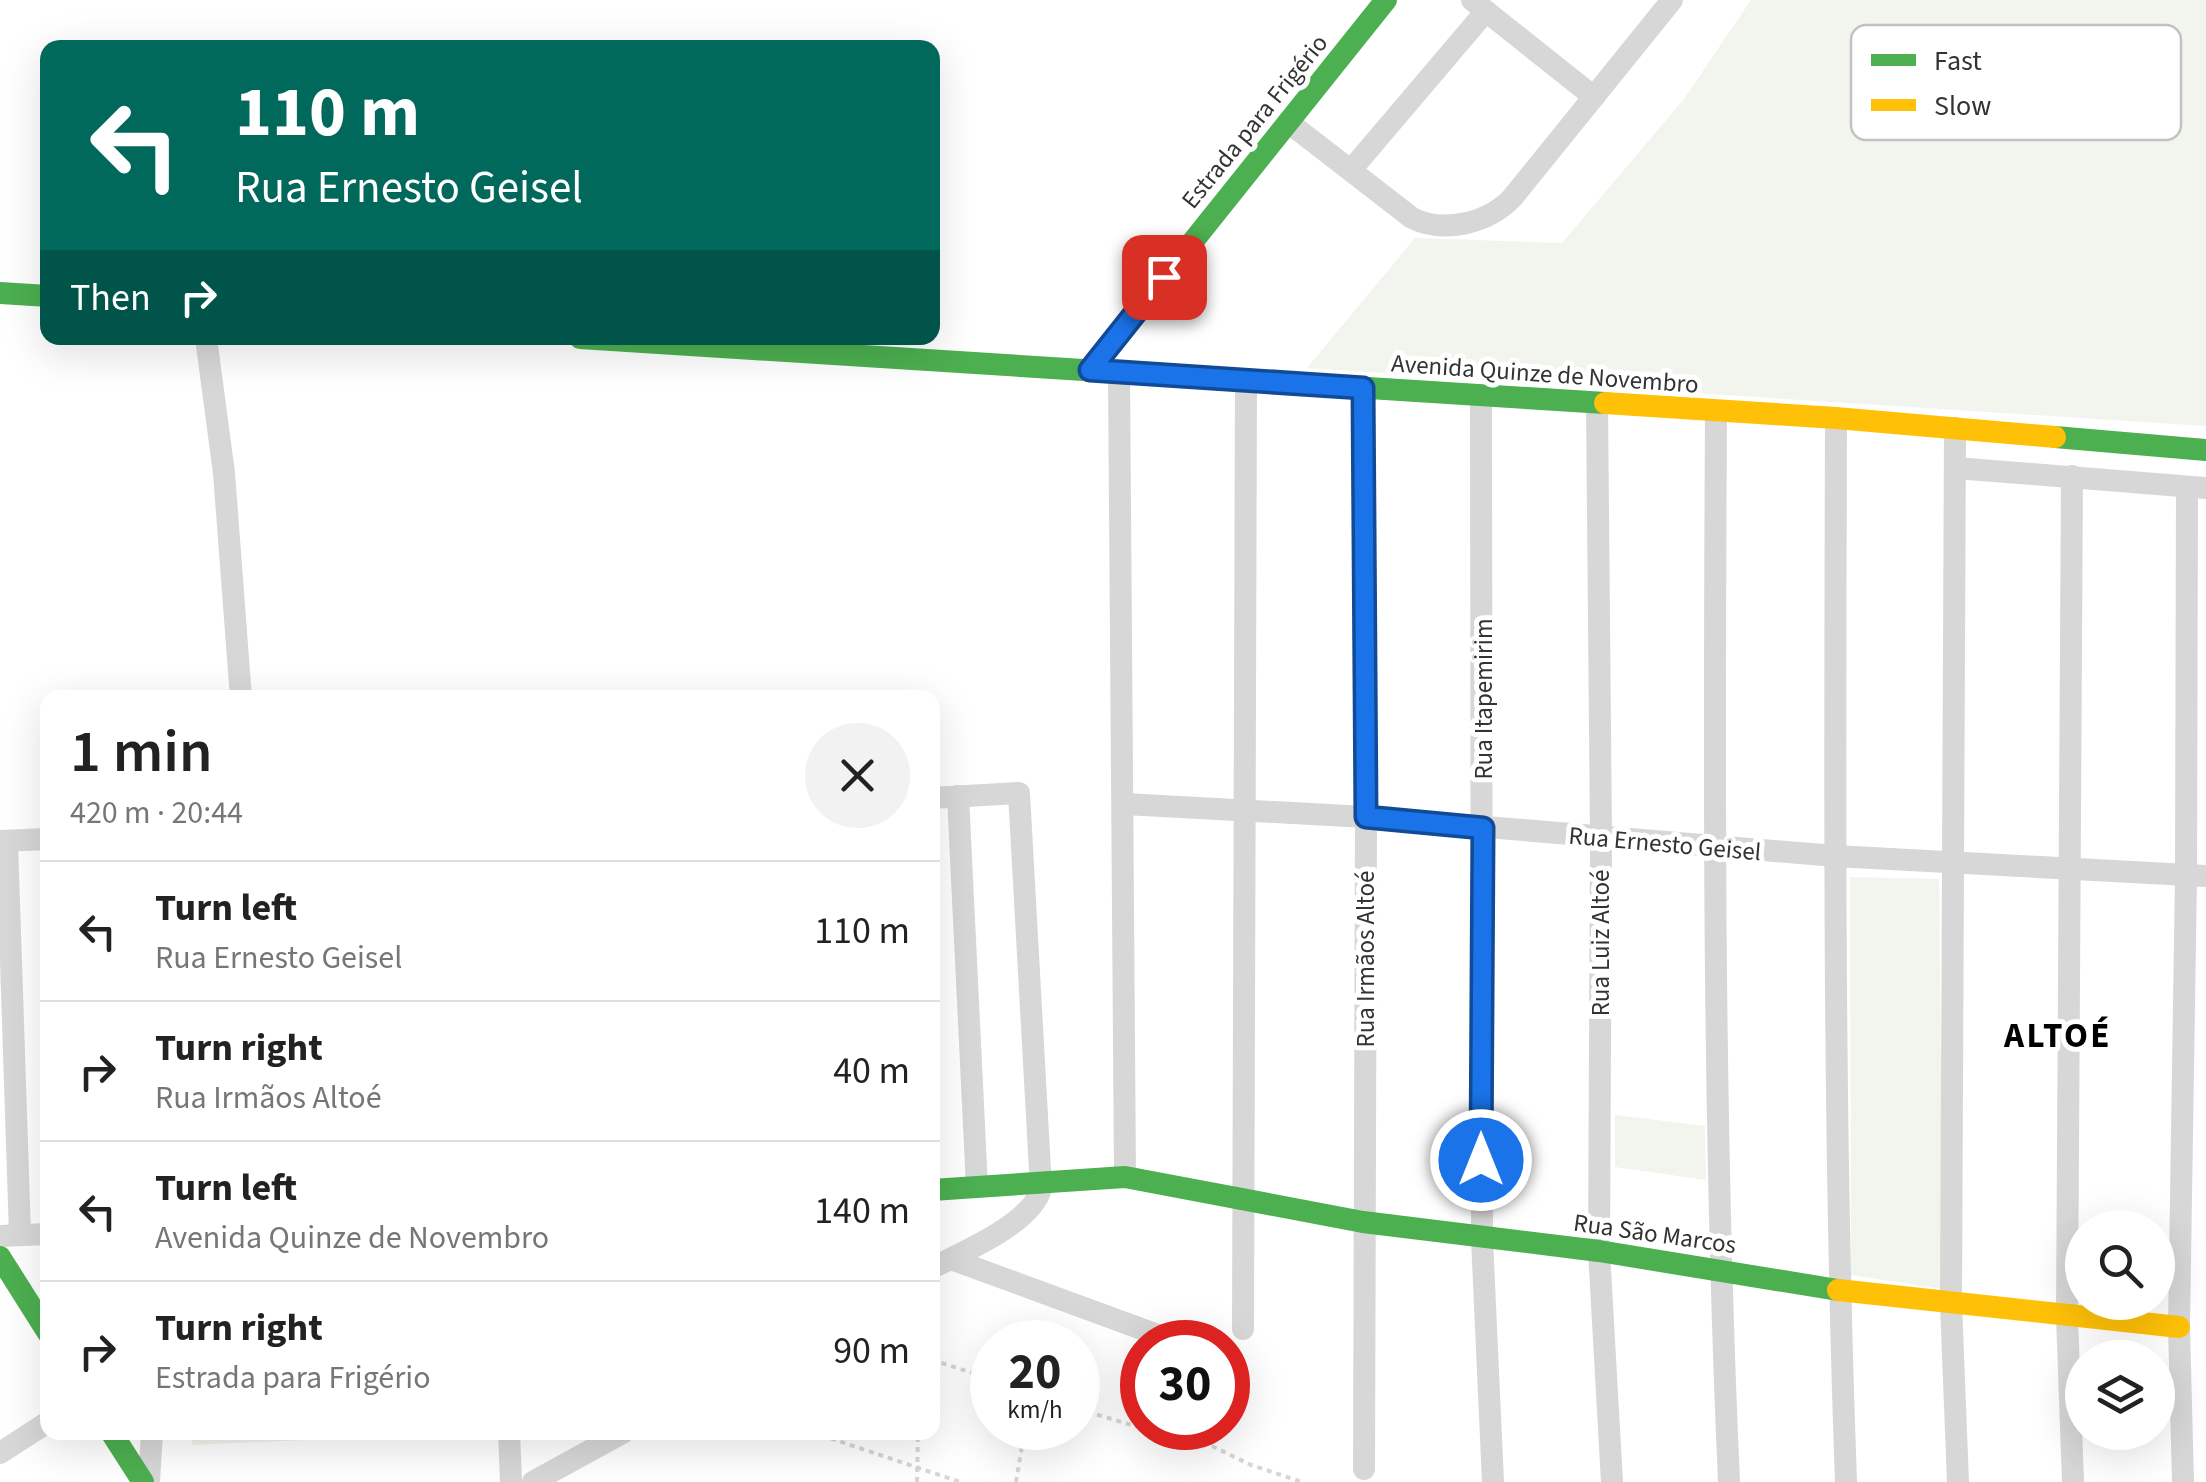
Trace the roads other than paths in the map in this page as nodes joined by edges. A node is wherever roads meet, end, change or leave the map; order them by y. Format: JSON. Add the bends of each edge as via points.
{"nodes":[{"id":1,"x":1386,"y":0,"type":"edge"},
{"id":2,"x":1672,"y":0,"type":"edge"},
{"id":3,"x":1480,"y":6,"type":"edge"},
{"id":4,"x":1594,"y":97,"type":"junction"},
{"id":5,"x":1288,"y":122,"type":"junction"},
{"id":6,"x":1350,"y":170,"type":"junction"},
{"id":7,"x":0,"y":293,"type":"edge"},
{"id":8,"x":40,"y":296,"type":"edge"},
{"id":9,"x":207,"y":345,"type":"edge"},
{"id":10,"x":692,"y":345,"type":"edge"},
{"id":11,"x":1090,"y":370,"type":"junction"},
{"id":12,"x":1119,"y":372,"type":"junction"},
{"id":13,"x":1246,"y":380,"type":"junction"},
{"id":14,"x":1363,"y":388,"type":"junction"},
{"id":15,"x":1481,"y":396,"type":"junction"},
{"id":16,"x":1597,"y":404,"type":"junction"},
{"id":17,"x":1716,"y":413,"type":"junction"},
{"id":18,"x":1836,"y":418,"type":"junction"},
{"id":19,"x":1955,"y":428,"type":"junction"},
{"id":20,"x":2206,"y":450,"type":"edge"},
{"id":21,"x":1956,"y":468,"type":"junction"},
{"id":22,"x":2072,"y":476,"type":"junction"},
{"id":23,"x":2197,"y":487,"type":"edge"},
{"id":24,"x":240,"y":690,"type":"edge"},
{"id":25,"x":958,"y":796,"type":"junction"},
{"id":26,"x":940,"y":797,"type":"edge"},
{"id":27,"x":1124,"y":804,"type":"junction"},
{"id":28,"x":1244,"y":812,"type":"junction"},
{"id":29,"x":1366,"y":817,"type":"junction"},
{"id":30,"x":1483,"y":828,"type":"junction"},
{"id":31,"x":1601,"y":838,"type":"junction"},
{"id":32,"x":40,"y":839,"type":"edge"},
{"id":33,"x":4,"y":841,"type":"edge"},
{"id":34,"x":1714,"y":848,"type":"junction"},
{"id":35,"x":1835,"y":856,"type":"junction"},
{"id":36,"x":1952,"y":861,"type":"junction"},
{"id":37,"x":2069,"y":870,"type":"junction"},
{"id":38,"x":2196,"y":876,"type":"edge"},
{"id":39,"x":1125,"y":1177,"type":"junction"},
{"id":40,"x":1040,"y":1182,"type":"junction"},
{"id":41,"x":977,"y":1188,"type":"junction"},
{"id":42,"x":940,"y":1190,"type":"edge"},
{"id":43,"x":1243,"y":1200,"type":"junction"},
{"id":44,"x":2067,"y":1210,"type":"edge"},
{"id":45,"x":1363,"y":1222,"type":"junction"},
{"id":46,"x":40,"y":1234,"type":"edge"},
{"id":47,"x":10,"y":1235,"type":"edge"},
{"id":48,"x":1482,"y":1239,"type":"junction"},
{"id":49,"x":1599,"y":1251,"type":"junction"},
{"id":50,"x":0,"y":1257,"type":"edge"},
{"id":51,"x":942,"y":1264,"type":"edge"},
{"id":52,"x":1720,"y":1270,"type":"junction"},
{"id":53,"x":1839,"y":1290,"type":"junction"},
{"id":54,"x":1951,"y":1304,"type":"junction"},
{"id":55,"x":2065,"y":1317,"type":"edge"},
{"id":56,"x":40,"y":1320,"type":"edge"},
{"id":57,"x":1242,"y":1320,"type":"edge"},
{"id":58,"x":2067,"y":1320,"type":"edge"},
{"id":59,"x":2100,"y":1320,"type":"edge"},
{"id":60,"x":1120,"y":1323,"type":"edge"},
{"id":61,"x":2178,"y":1327,"type":"junction"},
{"id":62,"x":40,"y":1427,"type":"edge"},
{"id":63,"x":117,"y":1440,"type":"edge"},
{"id":64,"x":151,"y":1440,"type":"edge"},
{"id":65,"x":509,"y":1440,"type":"edge"},
{"id":66,"x":609,"y":1440,"type":"edge"},
{"id":67,"x":0,"y":1453,"type":"edge"},
{"id":68,"x":1364,"y":1469,"type":"dead end"},
{"id":69,"x":146,"y":1482,"type":"edge"},
{"id":70,"x":511,"y":1482,"type":"edge"},
{"id":71,"x":533,"y":1482,"type":"edge"},
{"id":72,"x":1492,"y":1482,"type":"edge"},
{"id":73,"x":1612,"y":1482,"type":"edge"},
{"id":74,"x":1729,"y":1482,"type":"edge"},
{"id":75,"x":1846,"y":1482,"type":"edge"},
{"id":76,"x":1958,"y":1482,"type":"edge"},
{"id":77,"x":2074,"y":1482,"type":"edge"},
{"id":78,"x":2183,"y":1482,"type":"edge"}],
"edges":[{"from":1,"to":5,"type":"street","name":"Estrada para Frigério"},
{"from":2,"to":4,"type":"street"},
{"from":3,"to":4,"type":"street"},
{"from":3,"to":6,"type":"street"},
{"from":4,"to":6,"type":"street","via":[[1512,198],[1479,220],[1421,222]]},
{"from":5,"to":6,"type":"street"},
{"from":5,"to":11,"type":"street","name":"Estrada para Frigério"},
{"from":7,"to":8,"type":"street"},
{"from":9,"to":24,"type":"street"},
{"from":10,"to":11,"type":"street","name":"Avenida Quinze de Novembro"},
{"from":11,"to":12,"type":"street","name":"Avenida Quinze de Novembro"},
{"from":12,"to":13,"type":"street","name":"Avenida Quinze de Novembro"},
{"from":12,"to":27,"type":"street"},
{"from":13,"to":14,"type":"street","name":"Avenida Quinze de Novembro"},
{"from":13,"to":28,"type":"street"},
{"from":14,"to":15,"type":"street","name":"Avenida Quinze de Novembro"},
{"from":14,"to":29,"type":"street","name":"Rua Irmãos Altoé"},
{"from":15,"to":16,"type":"street","name":"Avenida Quinze de Novembro"},
{"from":15,"to":30,"type":"street","name":"Rua Itapemirim"},
{"from":16,"to":17,"type":"street","name":"Avenida Quinze de Novembro"},
{"from":16,"to":31,"type":"street","name":"Rua Luiz Altoé"},
{"from":17,"to":18,"type":"street","name":"Avenida Quinze de Novembro"},
{"from":17,"to":34,"type":"street"},
{"from":18,"to":19,"type":"street","name":"Avenida Quinze de Novembro"},
{"from":18,"to":35,"type":"street"},
{"from":19,"to":20,"type":"street","name":"Avenida Quinze de Novembro"},
{"from":19,"to":21,"type":"street"},
{"from":21,"to":22,"type":"street"},
{"from":21,"to":36,"type":"street"},
{"from":22,"to":23,"type":"street"},
{"from":22,"to":37,"type":"street"},
{"from":23,"to":38,"type":"street"},
{"from":25,"to":26,"type":"street"},
{"from":25,"to":40,"type":"street","via":[[1019,793]]},
{"from":25,"to":41,"type":"street"},
{"from":27,"to":28,"type":"street","name":"Rua Ernesto Geisel"},
{"from":27,"to":39,"type":"street"},
{"from":28,"to":29,"type":"street","name":"Rua Ernesto Geisel"},
{"from":28,"to":43,"type":"street"},
{"from":29,"to":30,"type":"street","name":"Rua Ernesto Geisel"},
{"from":29,"to":45,"type":"street","name":"Rua Irmãos Altoé"},
{"from":30,"to":31,"type":"street","name":"Rua Ernesto Geisel"},
{"from":30,"to":48,"type":"street","name":"Rua Itapemirim"},
{"from":31,"to":34,"type":"street","name":"Rua Ernesto Geisel"},
{"from":31,"to":49,"type":"street","name":"Rua Luiz Altoé"},
{"from":32,"to":33,"type":"street"},
{"from":33,"to":47,"type":"street"},
{"from":34,"to":35,"type":"street","name":"Rua Ernesto Geisel"},
{"from":34,"to":52,"type":"street"},
{"from":35,"to":36,"type":"street","name":"Rua Ernesto Geisel"},
{"from":35,"to":53,"type":"street"},
{"from":36,"to":37,"type":"street","name":"Rua Ernesto Geisel"},
{"from":36,"to":54,"type":"street"},
{"from":37,"to":38,"type":"street","name":"Rua Ernesto Geisel"},
{"from":37,"to":44,"type":"street"},
{"from":38,"to":61,"type":"street"},
{"from":39,"to":40,"type":"street","name":"Rua São Marcos"},
{"from":39,"to":43,"type":"street","name":"Rua São Marcos"},
{"from":40,"to":41,"type":"street","name":"Rua São Marcos"},
{"from":40,"to":51,"type":"street","via":[[1038,1198],[1024,1215]]},
{"from":41,"to":42,"type":"street","name":"Rua São Marcos"},
{"from":43,"to":45,"type":"street","name":"Rua São Marcos"},
{"from":43,"to":57,"type":"street"},
{"from":45,"to":48,"type":"street","name":"Rua São Marcos"},
{"from":45,"to":68,"type":"street","name":"Rua Irmãos Altoé"},
{"from":46,"to":47,"type":"street"},
{"from":48,"to":49,"type":"street","name":"Rua São Marcos"},
{"from":48,"to":72,"type":"street","name":"Rua Itapemirim"},
{"from":49,"to":52,"type":"street","name":"Rua São Marcos"},
{"from":49,"to":73,"type":"street","name":"Rua Luiz Altoé"},
{"from":50,"to":56,"type":"street"},
{"from":51,"to":60,"type":"street"},
{"from":52,"to":53,"type":"street","name":"Rua São Marcos"},
{"from":52,"to":74,"type":"street"},
{"from":53,"to":54,"type":"street","name":"Rua São Marcos"},
{"from":53,"to":75,"type":"street"},
{"from":54,"to":55,"type":"street","name":"Rua São Marcos"},
{"from":54,"to":76,"type":"street"},
{"from":58,"to":77,"type":"street"},
{"from":59,"to":61,"type":"street","name":"Rua São Marcos"},
{"from":61,"to":78,"type":"street"},
{"from":62,"to":67,"type":"street"},
{"from":63,"to":69,"type":"street"},
{"from":64,"to":69,"type":"street"},
{"from":65,"to":70,"type":"street"},
{"from":66,"to":71,"type":"street"}]}
